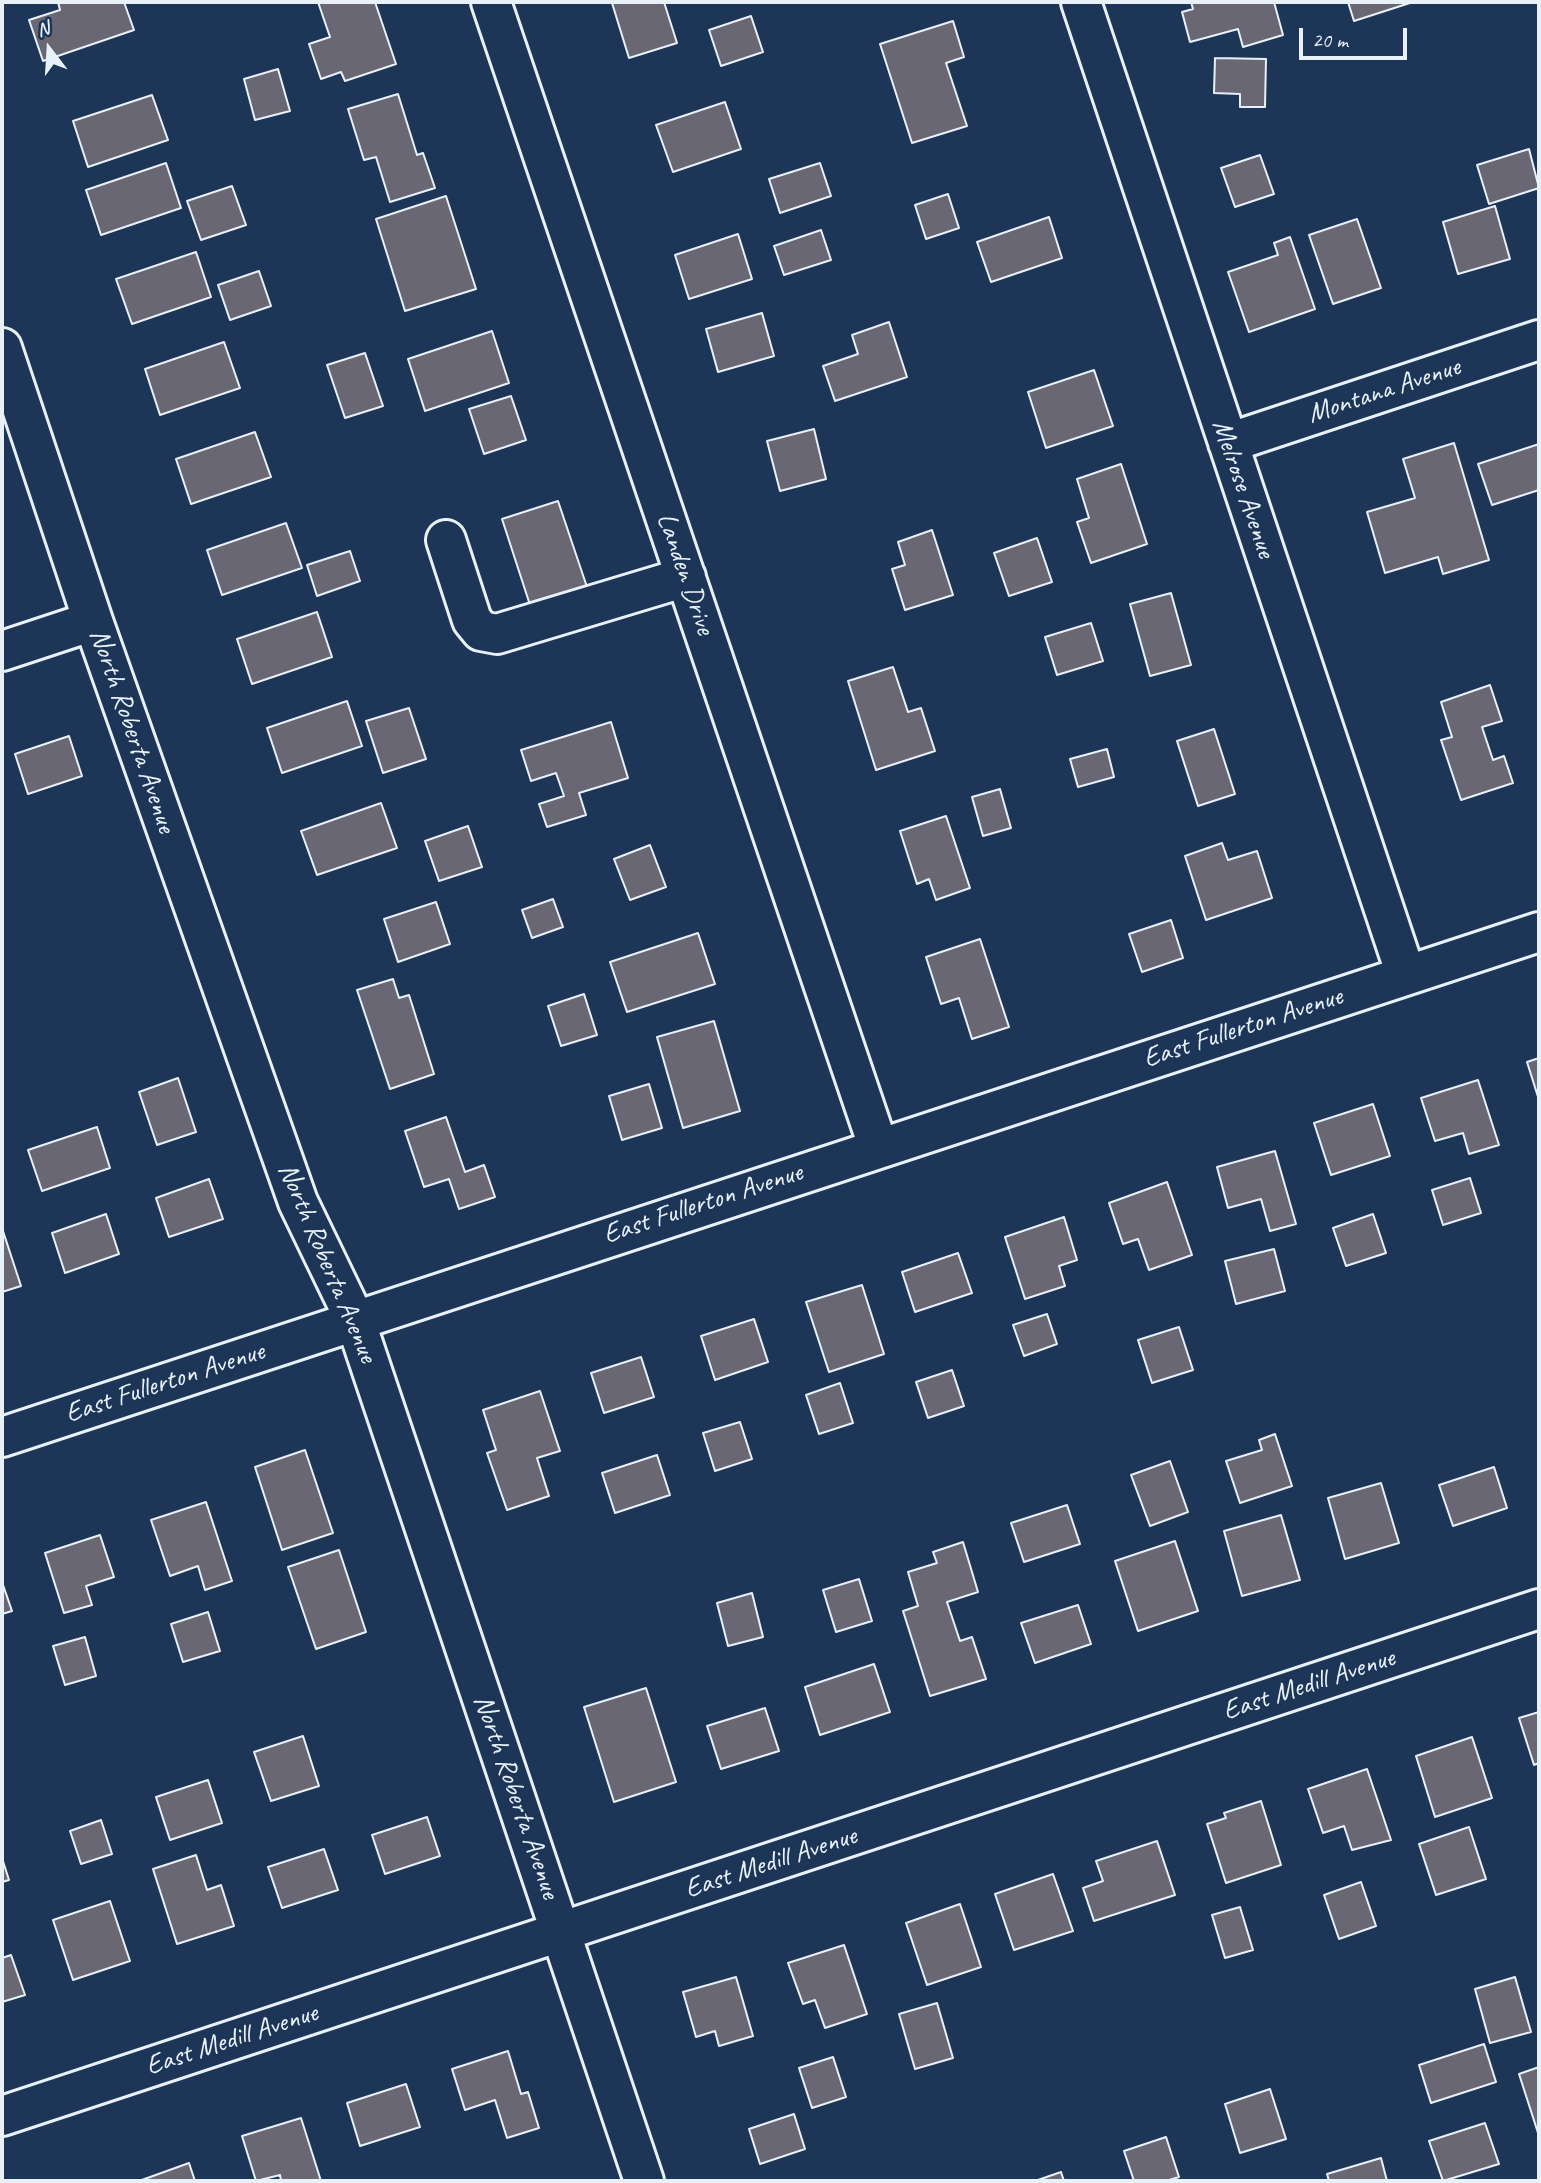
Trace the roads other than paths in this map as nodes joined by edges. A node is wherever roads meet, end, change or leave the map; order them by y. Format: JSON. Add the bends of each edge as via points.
{"nodes":[{"id":1,"x":491,"y":2,"type":"edge"},
{"id":2,"x":1081,"y":2,"type":"edge"},
{"id":3,"x":1539,"y":340,"type":"edge"},
{"id":4,"x":2,"y":348,"type":"edge"},
{"id":5,"x":1228,"y":443,"type":"junction"},
{"id":6,"x":446,"y":540,"type":"dead end"},
{"id":7,"x":686,"y":577,"type":"junction"},
{"id":8,"x":93,"y":621,"type":"junction"},
{"id":9,"x":2,"y":651,"type":"edge"},
{"id":10,"x":1539,"y":932,"type":"edge"},
{"id":11,"x":1406,"y":975,"type":"junction"},
{"id":12,"x":878,"y":1146,"type":"junction"},
{"id":13,"x":355,"y":1320,"type":"junction"},
{"id":14,"x":2,"y":1437,"type":"edge"},
{"id":15,"x":1539,"y":1609,"type":"edge"},
{"id":16,"x":561,"y":1932,"type":"junction"},
{"id":17,"x":2,"y":2116,"type":"edge"},
{"id":18,"x":644,"y":2181,"type":"edge"}],
"edges":[{"from":1,"to":7,"type":"street","name":"Landen Drive"},
{"from":2,"to":5,"type":"street","name":"Melrose Avenue"},
{"from":3,"to":5,"type":"street","name":"Montana Avenue"},
{"from":4,"to":8,"type":"street","name":"North Roberta Avenue"},
{"from":5,"to":11,"type":"street","name":"Melrose Avenue"},
{"from":6,"to":7,"type":"street","via":[[472,620],[481,631],[497,634]]},
{"from":7,"to":12,"type":"street","name":"Landen Drive"},
{"from":8,"to":9,"type":"street"},
{"from":8,"to":13,"type":"street","name":"North Roberta Avenue","via":[[298,1202]]},
{"from":10,"to":11,"type":"street","name":"East Fullerton Avenue"},
{"from":11,"to":12,"type":"street","name":"East Fullerton Avenue"},
{"from":12,"to":13,"type":"street","name":"East Fullerton Avenue"},
{"from":13,"to":14,"type":"street","name":"East Fullerton Avenue"},
{"from":13,"to":16,"type":"street","name":"North Roberta Avenue"},
{"from":15,"to":16,"type":"street","name":"East Medill Avenue"},
{"from":16,"to":17,"type":"street","name":"East Medill Avenue"},
{"from":16,"to":18,"type":"street","name":"North Roberta Avenue"}]}
